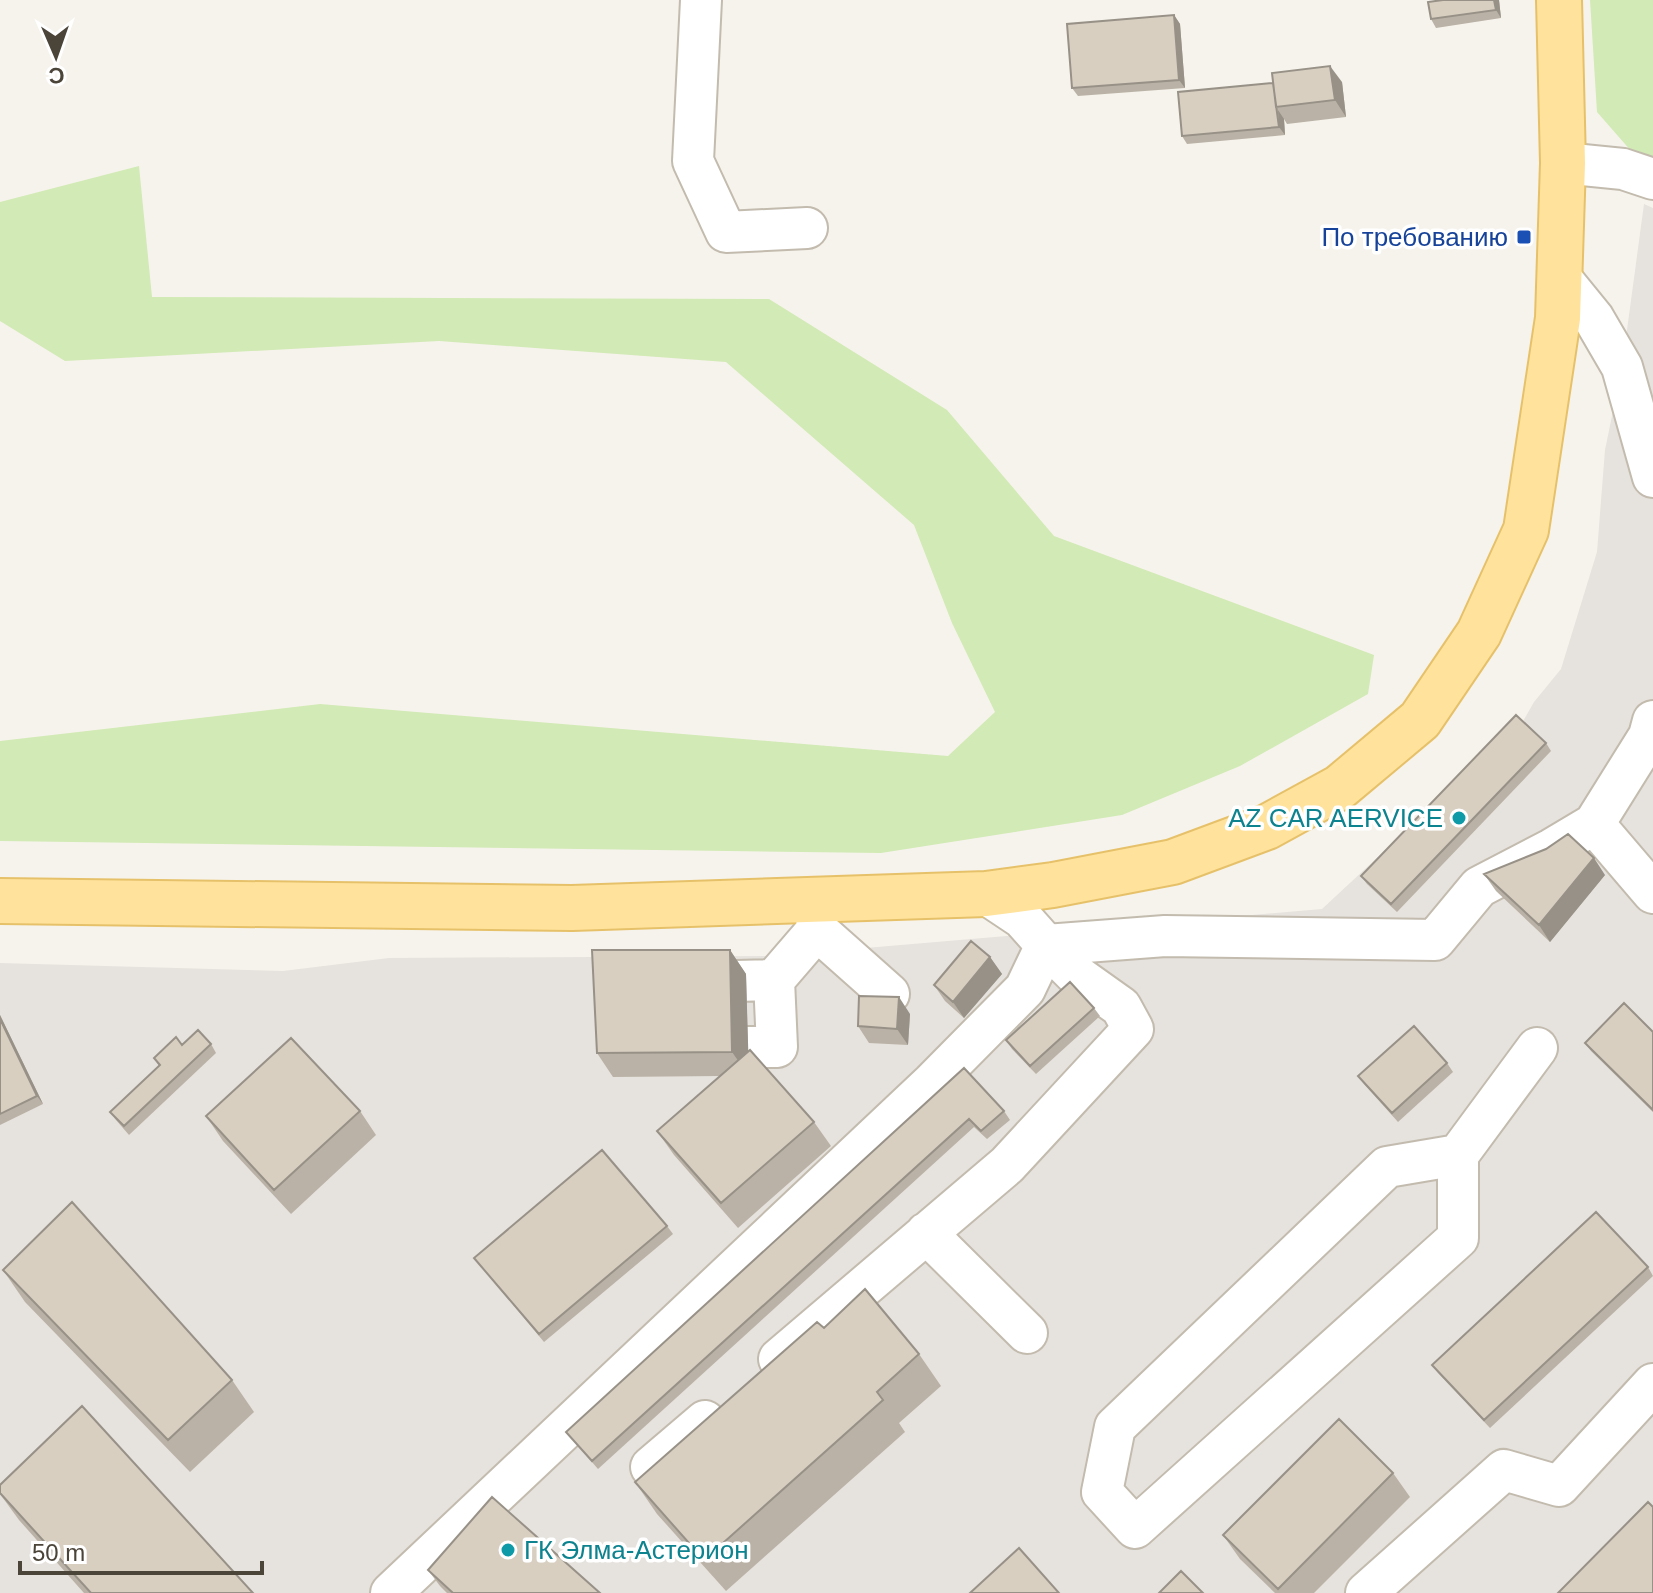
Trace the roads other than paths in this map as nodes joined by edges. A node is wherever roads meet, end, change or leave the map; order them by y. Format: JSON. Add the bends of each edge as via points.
{"nodes":[{"id":1,"x":701,"y":0,"type":"edge"},
{"id":2,"x":1559,"y":0,"type":"edge"},
{"id":3,"x":1563,"y":163,"type":"junction"},
{"id":4,"x":1653,"y":179,"type":"edge"},
{"id":5,"x":807,"y":228,"type":"dead end"},
{"id":6,"x":1559,"y":276,"type":"junction"},
{"id":7,"x":1653,"y":477,"type":"edge"},
{"id":8,"x":1653,"y":721,"type":"edge"},
{"id":9,"x":1594,"y":824,"type":"junction"},
{"id":10,"x":1653,"y":893,"type":"edge"},
{"id":11,"x":986,"y":894,"type":"junction"},
{"id":12,"x":0,"y":901,"type":"edge"},
{"id":13,"x":816,"y":915,"type":"junction"},
{"id":14,"x":1046,"y":945,"type":"junction"},
{"id":15,"x":774,"y":980,"type":"junction"},
{"id":16,"x":889,"y":994,"type":"edge"},
{"id":17,"x":1537,"y":1048,"type":"dead end"},
{"id":18,"x":1458,"y":1155,"type":"junction"},
{"id":19,"x":926,"y":1233,"type":"junction"},
{"id":20,"x":1027,"y":1333,"type":"dead end"},
{"id":21,"x":1653,"y":1384,"type":"edge"},
{"id":22,"x":651,"y":1467,"type":"edge"},
{"id":23,"x":391,"y":1593,"type":"edge"},
{"id":24,"x":1366,"y":1593,"type":"edge"}],
"edges":[{"from":1,"to":5,"type":"street","via":[[693,161],[726,232]]},
{"from":2,"to":3,"type":"main road"},
{"from":3,"to":4,"type":"street","via":[[1623,169]]},
{"from":3,"to":6,"type":"main road"},
{"from":6,"to":7,"type":"street","via":[[1594,319],[1622,367]]},
{"from":6,"to":11,"type":"main road","via":[[1558,318],[1526,530],[1479,633],[1420,720],[1340,787],[1267,827],[1173,862]]},
{"from":8,"to":9,"type":"street"},
{"from":9,"to":10,"type":"street"},
{"from":9,"to":14,"type":"street","via":[[1479,887],[1435,940],[1165,936]]},
{"from":11,"to":13,"type":"main road"},
{"from":11,"to":14,"type":"street","via":[[1022,918]]},
{"from":12,"to":13,"type":"main road"},
{"from":13,"to":15,"type":"street"},
{"from":13,"to":16,"type":"street"},
{"from":14,"to":19,"type":"street","via":[[1076,975],[1121,1007],[1133,1029],[1007,1165]]},
{"from":14,"to":23,"type":"street","via":[[1025,989],[932,1083]]},
{"from":15,"to":15,"type":"street","via":[[777,1047],[686,1048],[683,982]]},
{"from":17,"to":18,"type":"street"},
{"from":18,"to":18,"type":"street","via":[[1387,1167],[1115,1427],[1102,1492],[1135,1528],[1458,1238]]},
{"from":19,"to":20,"type":"street"},
{"from":19,"to":22,"type":"street"},
{"from":21,"to":24,"type":"street","via":[[1559,1486],[1504,1470]]}]}
